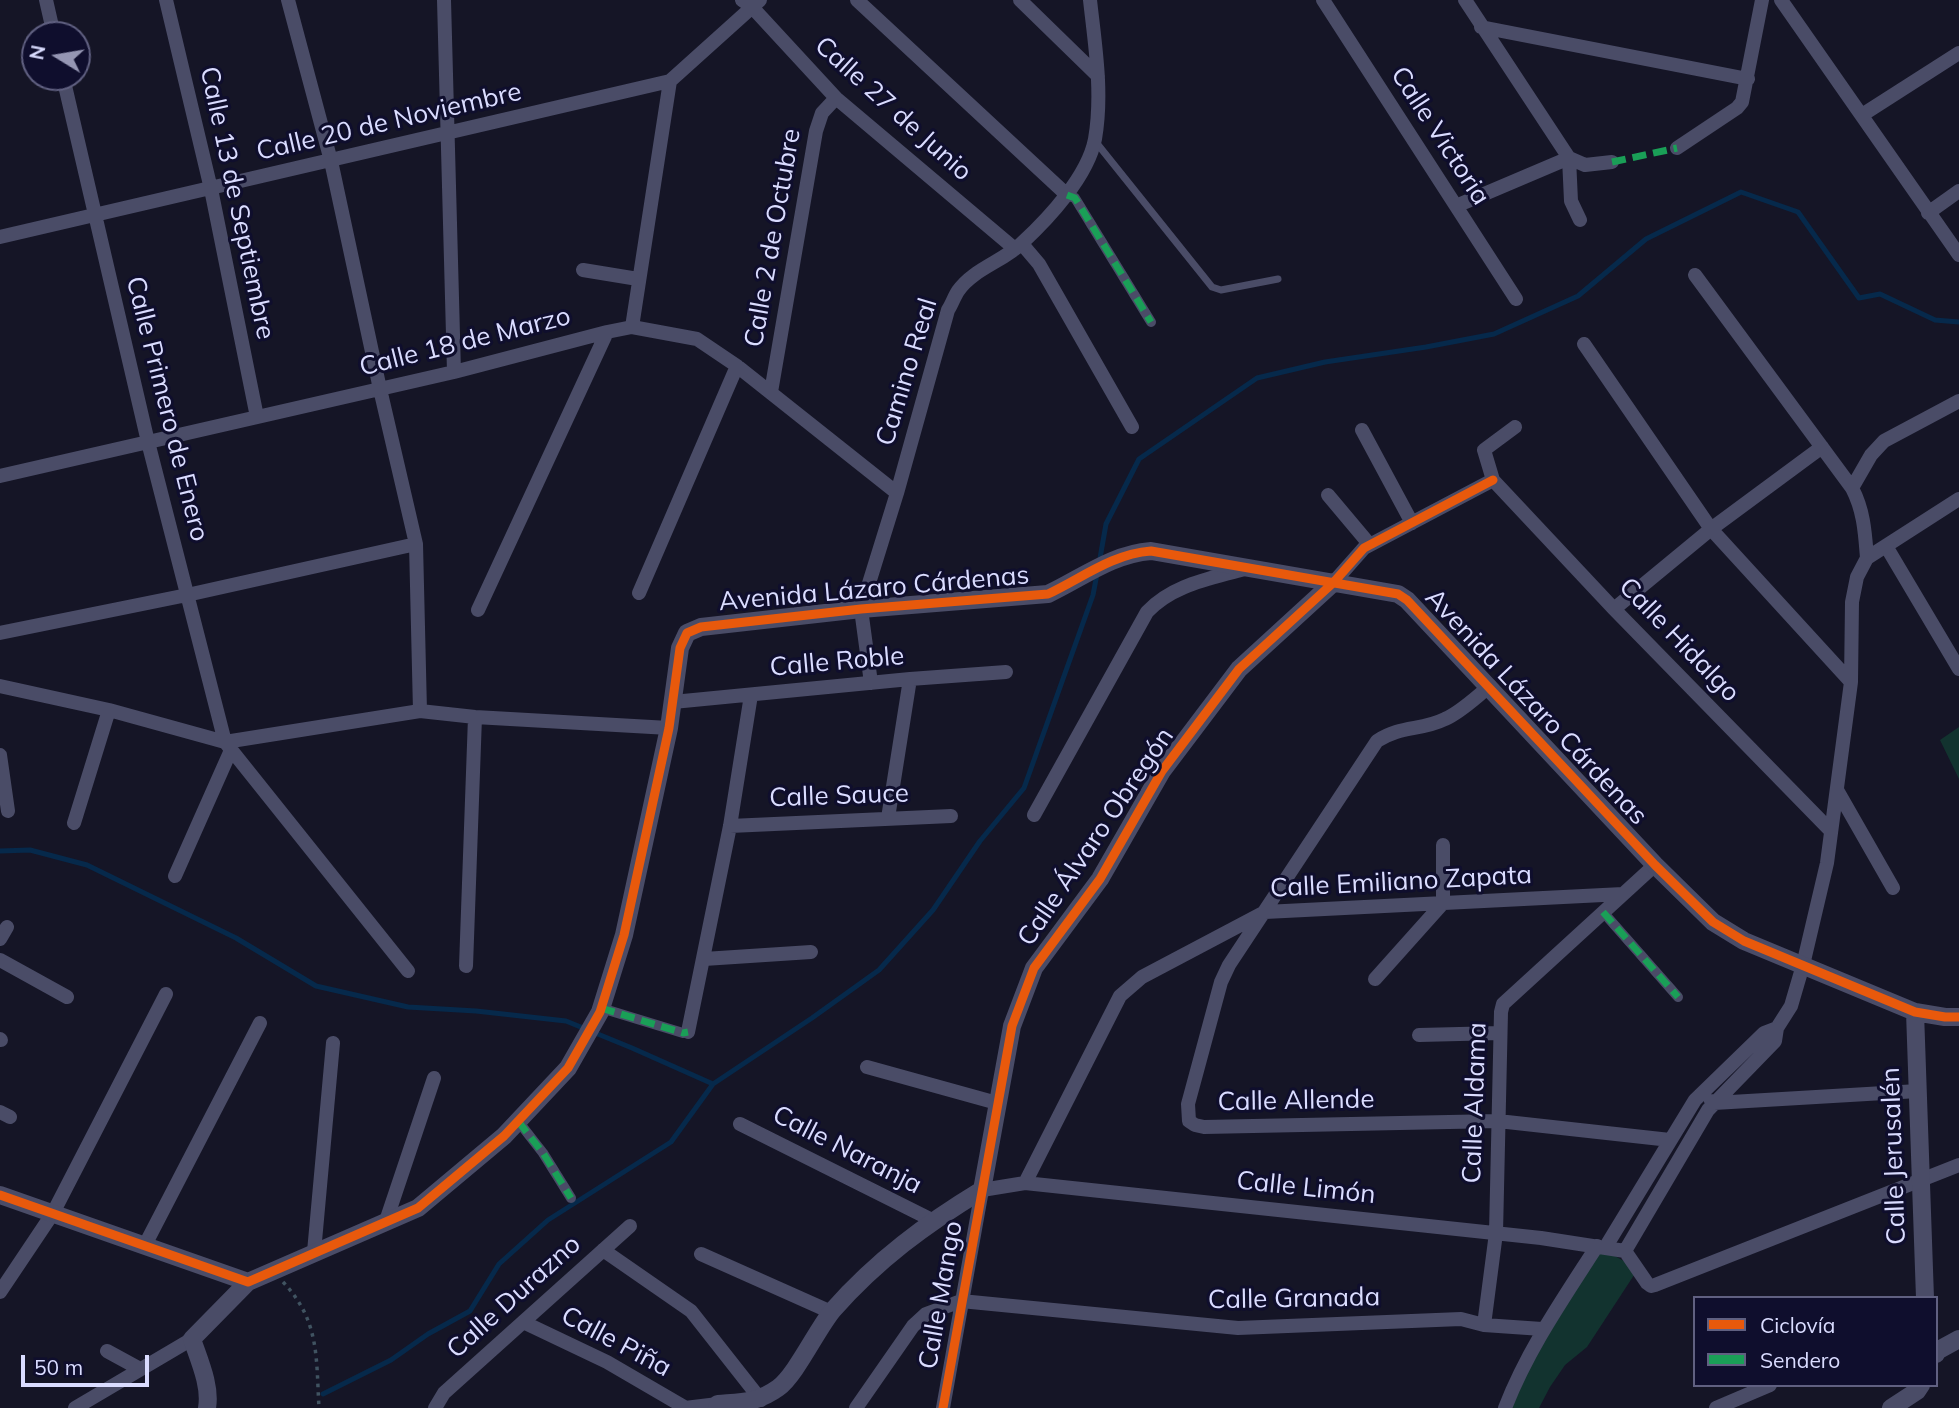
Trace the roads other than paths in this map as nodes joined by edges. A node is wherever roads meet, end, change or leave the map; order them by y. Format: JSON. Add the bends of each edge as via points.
{"nodes":[{"id":1,"x":46,"y":0,"type":"edge"},
{"id":2,"x":166,"y":0,"type":"edge"},
{"id":3,"x":288,"y":0,"type":"edge"},
{"id":4,"x":444,"y":0,"type":"edge"},
{"id":5,"x":857,"y":0,"type":"edge"},
{"id":6,"x":1020,"y":0,"type":"edge"},
{"id":7,"x":1090,"y":0,"type":"edge"},
{"id":8,"x":1323,"y":0,"type":"edge"},
{"id":9,"x":1465,"y":0,"type":"edge"},
{"id":10,"x":1762,"y":0,"type":"edge"},
{"id":11,"x":1781,"y":0,"type":"edge"},
{"id":12,"x":751,"y":2,"type":"edge"},
{"id":13,"x":51,"y":21,"type":"edge"},
{"id":14,"x":1481,"y":27,"type":"junction"},
{"id":15,"x":1959,"y":52,"type":"edge"},
{"id":16,"x":1098,"y":76,"type":"junction"},
{"id":17,"x":1748,"y":79,"type":"junction"},
{"id":18,"x":670,"y":81,"type":"junction"},
{"id":19,"x":66,"y":91,"type":"edge"},
{"id":20,"x":836,"y":98,"type":"junction"},
{"id":21,"x":1862,"y":115,"type":"junction"},
{"id":22,"x":447,"y":133,"type":"junction"},
{"id":23,"x":1095,"y":140,"type":"junction"},
{"id":24,"x":1677,"y":148,"type":"dead end"},
{"id":25,"x":1569,"y":158,"type":"junction"},
{"id":26,"x":331,"y":161,"type":"junction"},
{"id":27,"x":1612,"y":162,"type":"dead end"},
{"id":28,"x":211,"y":189,"type":"junction"},
{"id":29,"x":1959,"y":191,"type":"edge"},
{"id":30,"x":1067,"y":195,"type":"junction"},
{"id":31,"x":1456,"y":205,"type":"junction"},
{"id":32,"x":1928,"y":213,"type":"junction"},
{"id":33,"x":95,"y":215,"type":"junction"},
{"id":34,"x":1580,"y":220,"type":"dead end"},
{"id":35,"x":0,"y":237,"type":"edge"},
{"id":36,"x":1018,"y":247,"type":"junction"},
{"id":37,"x":1959,"y":254,"type":"edge"},
{"id":38,"x":583,"y":270,"type":"dead end"},
{"id":39,"x":1695,"y":275,"type":"dead end"},
{"id":40,"x":638,"y":279,"type":"junction"},
{"id":41,"x":1278,"y":279,"type":"dead end"},
{"id":42,"x":1516,"y":299,"type":"dead end"},
{"id":43,"x":1151,"y":322,"type":"dead end"},
{"id":44,"x":632,"y":327,"type":"junction"},
{"id":45,"x":607,"y":332,"type":"junction"},
{"id":46,"x":1584,"y":344,"type":"dead end"},
{"id":47,"x":737,"y":366,"type":"junction"},
{"id":48,"x":454,"y":372,"type":"junction"},
{"id":49,"x":380,"y":389,"type":"junction"},
{"id":50,"x":771,"y":393,"type":"junction"},
{"id":51,"x":1959,"y":401,"type":"edge"},
{"id":52,"x":257,"y":417,"type":"junction"},
{"id":53,"x":1132,"y":427,"type":"dead end"},
{"id":54,"x":1515,"y":427,"type":"dead end"},
{"id":55,"x":1362,"y":430,"type":"dead end"},
{"id":56,"x":148,"y":442,"type":"junction"},
{"id":57,"x":1822,"y":447,"type":"junction"},
{"id":58,"x":0,"y":476,"type":"edge"},
{"id":59,"x":1493,"y":480,"type":"junction"},
{"id":60,"x":1852,"y":488,"type":"junction"},
{"id":61,"x":897,"y":493,"type":"junction"},
{"id":62,"x":1328,"y":495,"type":"dead end"},
{"id":63,"x":1959,"y":499,"type":"edge"},
{"id":64,"x":1412,"y":523,"type":"junction"},
{"id":65,"x":1711,"y":529,"type":"junction"},
{"id":66,"x":416,"y":544,"type":"junction"},
{"id":67,"x":1370,"y":545,"type":"junction"},
{"id":68,"x":1886,"y":546,"type":"junction"},
{"id":69,"x":1867,"y":558,"type":"junction"},
{"id":70,"x":1244,"y":569,"type":"junction"},
{"id":71,"x":1334,"y":582,"type":"junction"},
{"id":72,"x":639,"y":593,"type":"dead end"},
{"id":73,"x":187,"y":595,"type":"junction"},
{"id":74,"x":860,"y":609,"type":"junction"},
{"id":75,"x":1614,"y":609,"type":"junction"},
{"id":76,"x":478,"y":610,"type":"dead end"},
{"id":77,"x":0,"y":632,"type":"edge"},
{"id":78,"x":1959,"y":669,"type":"edge"},
{"id":79,"x":1006,"y":672,"type":"dead end"},
{"id":80,"x":910,"y":679,"type":"junction"},
{"id":81,"x":1852,"y":682,"type":"junction"},
{"id":82,"x":871,"y":683,"type":"junction"},
{"id":83,"x":0,"y":686,"type":"edge"},
{"id":84,"x":1490,"y":686,"type":"junction"},
{"id":85,"x":751,"y":695,"type":"junction"},
{"id":86,"x":673,"y":702,"type":"junction"},
{"id":87,"x":109,"y":710,"type":"junction"},
{"id":88,"x":419,"y":711,"type":"junction"},
{"id":89,"x":475,"y":717,"type":"junction"},
{"id":90,"x":669,"y":728,"type":"junction"},
{"id":91,"x":228,"y":746,"type":"junction"},
{"id":92,"x":0,"y":755,"type":"edge"},
{"id":93,"x":1837,"y":790,"type":"junction"},
{"id":94,"x":8,"y":811,"type":"dead end"},
{"id":95,"x":1034,"y":815,"type":"dead end"},
{"id":96,"x":951,"y":816,"type":"dead end"},
{"id":97,"x":888,"y":818,"type":"junction"},
{"id":98,"x":74,"y":823,"type":"dead end"},
{"id":99,"x":730,"y":825,"type":"junction"},
{"id":100,"x":1831,"y":831,"type":"junction"},
{"id":101,"x":1443,"y":845,"type":"dead end"},
{"id":102,"x":1655,"y":865,"type":"junction"},
{"id":103,"x":175,"y":876,"type":"dead end"},
{"id":104,"x":1892,"y":888,"type":"dead end"},
{"id":105,"x":1623,"y":894,"type":"junction"},
{"id":106,"x":1443,"y":903,"type":"junction"},
{"id":107,"x":1265,"y":912,"type":"junction"},
{"id":108,"x":1603,"y":912,"type":"junction"},
{"id":109,"x":811,"y":952,"type":"dead end"},
{"id":110,"x":0,"y":960,"type":"edge"},
{"id":111,"x":704,"y":960,"type":"junction"},
{"id":112,"x":1803,"y":965,"type":"junction"},
{"id":113,"x":466,"y":966,"type":"dead end"},
{"id":114,"x":408,"y":971,"type":"dead end"},
{"id":115,"x":1375,"y":979,"type":"dead end"},
{"id":116,"x":166,"y":994,"type":"dead end"},
{"id":117,"x":67,"y":997,"type":"dead end"},
{"id":118,"x":1678,"y":997,"type":"dead end"},
{"id":119,"x":600,"y":1010,"type":"junction"},
{"id":120,"x":1915,"y":1012,"type":"junction"},
{"id":121,"x":1959,"y":1017,"type":"edge"},
{"id":122,"x":260,"y":1023,"type":"dead end"},
{"id":123,"x":1777,"y":1028,"type":"junction"},
{"id":124,"x":688,"y":1032,"type":"joint"},
{"id":125,"x":1500,"y":1033,"type":"junction"},
{"id":126,"x":1419,"y":1035,"type":"dead end"},
{"id":127,"x":333,"y":1043,"type":"dead end"},
{"id":128,"x":867,"y":1067,"type":"dead end"},
{"id":129,"x":434,"y":1078,"type":"dead end"},
{"id":130,"x":1918,"y":1091,"type":"junction"},
{"id":131,"x":1701,"y":1093,"type":"junction"},
{"id":132,"x":997,"y":1103,"type":"junction"},
{"id":133,"x":1714,"y":1103,"type":"junction"},
{"id":134,"x":518,"y":1121,"type":"junction"},
{"id":135,"x":1498,"y":1121,"type":"junction"},
{"id":136,"x":740,"y":1124,"type":"dead end"},
{"id":137,"x":1670,"y":1140,"type":"junction"},
{"id":138,"x":1959,"y":1165,"type":"edge"},
{"id":139,"x":1922,"y":1178,"type":"junction"},
{"id":140,"x":1025,"y":1183,"type":"junction"},
{"id":141,"x":982,"y":1190,"type":"junction"},
{"id":142,"x":0,"y":1195,"type":"edge"},
{"id":143,"x":570,"y":1198,"type":"dead end"},
{"id":144,"x":53,"y":1213,"type":"junction"},
{"id":145,"x":932,"y":1220,"type":"junction"},
{"id":146,"x":385,"y":1224,"type":"junction"},
{"id":147,"x":630,"y":1226,"type":"dead end"},
{"id":148,"x":1496,"y":1233,"type":"junction"},
{"id":149,"x":145,"y":1245,"type":"junction"},
{"id":150,"x":1601,"y":1247,"type":"junction"},
{"id":151,"x":603,"y":1251,"type":"junction"},
{"id":152,"x":1625,"y":1251,"type":"junction"},
{"id":153,"x":314,"y":1252,"type":"junction"},
{"id":154,"x":701,"y":1254,"type":"dead end"},
{"id":155,"x":248,"y":1282,"type":"junction"},
{"id":156,"x":0,"y":1292,"type":"edge"},
{"id":157,"x":1925,"y":1296,"type":"edge"},
{"id":158,"x":961,"y":1301,"type":"junction"},
{"id":159,"x":831,"y":1312,"type":"junction"},
{"id":160,"x":523,"y":1322,"type":"junction"},
{"id":161,"x":1484,"y":1325,"type":"junction"},
{"id":162,"x":1542,"y":1329,"type":"junction"},
{"id":163,"x":192,"y":1339,"type":"junction"},
{"id":164,"x":1959,"y":1339,"type":"edge"},
{"id":165,"x":1938,"y":1350,"type":"edge"},
{"id":166,"x":107,"y":1351,"type":"dead end"},
{"id":167,"x":140,"y":1369,"type":"junction"},
{"id":168,"x":1765,"y":1387,"type":"edge"},
{"id":169,"x":1920,"y":1387,"type":"edge"},
{"id":170,"x":761,"y":1400,"type":"junction"},
{"id":171,"x":718,"y":1406,"type":"edge"},
{"id":172,"x":75,"y":1408,"type":"edge"},
{"id":173,"x":207,"y":1408,"type":"edge"},
{"id":174,"x":435,"y":1408,"type":"edge"},
{"id":175,"x":685,"y":1408,"type":"edge"},
{"id":176,"x":856,"y":1408,"type":"edge"},
{"id":177,"x":943,"y":1408,"type":"edge"},
{"id":178,"x":1505,"y":1408,"type":"edge"},
{"id":179,"x":1716,"y":1408,"type":"edge"},
{"id":180,"x":1891,"y":1408,"type":"edge"}],
"edges":[{"from":1,"to":13,"type":"street"},
{"from":2,"to":28,"type":"street","name":"Calle 13 de Septiembre"},
{"from":3,"to":26,"type":"street"},
{"from":4,"to":22,"type":"street"},
{"from":5,"to":30,"type":"street"},
{"from":6,"to":16,"type":"street"},
{"from":7,"to":16,"type":"street","name":"Camino Real"},
{"from":8,"to":31,"type":"street","name":"Calle Victoria"},
{"from":9,"to":14,"type":"street"},
{"from":10,"to":17,"type":"street"},
{"from":11,"to":21,"type":"street"},
{"from":12,"to":18,"type":"street","name":"Calle 20 de Noviembre"},
{"from":12,"to":20,"type":"street","name":"Calle 27 de Junio"},
{"from":14,"to":17,"type":"street"},
{"from":14,"to":25,"type":"street"},
{"from":15,"to":21,"type":"street"},
{"from":16,"to":23,"type":"street","name":"Camino Real"},
{"from":17,"to":24,"type":"street","via":[[1737,108]]},
{"from":18,"to":22,"type":"street","name":"Calle 20 de Noviembre"},
{"from":18,"to":40,"type":"street"},
{"from":19,"to":33,"type":"street","name":"Calle Primero de Enero"},
{"from":20,"to":36,"type":"street","name":"Calle 27 de Junio"},
{"from":20,"to":50,"type":"street","name":"Calle 2 de Octubre","via":[[822,113],[816,131]]},
{"from":21,"to":32,"type":"street"},
{"from":22,"to":26,"type":"street","name":"Calle 20 de Noviembre"},
{"from":22,"to":48,"type":"street"},
{"from":23,"to":30,"type":"street","name":"Camino Real"},
{"from":23,"to":41,"type":"lane","via":[[1212,287],[1221,290]]},
{"from":25,"to":27,"type":"street","via":[[1585,165]]},
{"from":25,"to":31,"type":"street"},
{"from":25,"to":34,"type":"street","via":[[1572,201]]},
{"from":26,"to":28,"type":"street","name":"Calle 20 de Noviembre"},
{"from":26,"to":49,"type":"street"},
{"from":28,"to":33,"type":"street","name":"Calle 20 de Noviembre"},
{"from":28,"to":52,"type":"street","name":"Calle 13 de Septiembre"},
{"from":29,"to":32,"type":"street"},
{"from":30,"to":36,"type":"street","name":"Camino Real"},
{"from":30,"to":43,"type":"street","via":[[1075,198]]},
{"from":31,"to":42,"type":"street","name":"Calle Victoria"},
{"from":32,"to":37,"type":"street"},
{"from":33,"to":35,"type":"street","name":"Calle 20 de Noviembre"},
{"from":33,"to":56,"type":"street","name":"Calle Primero de Enero"},
{"from":36,"to":53,"type":"street","name":"Calle 27 de Junio","via":[[1039,264]]},
{"from":36,"to":61,"type":"street","name":"Camino Real","via":[[971,278],[948,310]]},
{"from":38,"to":40,"type":"street"},
{"from":39,"to":57,"type":"street"},
{"from":40,"to":44,"type":"street"},
{"from":44,"to":45,"type":"street","name":"Calle 18 de Marzo"},
{"from":44,"to":47,"type":"street","name":"Calle 18 de Marzo","via":[[697,339]]},
{"from":45,"to":48,"type":"street","name":"Calle 18 de Marzo"},
{"from":45,"to":76,"type":"street"},
{"from":46,"to":65,"type":"street"},
{"from":47,"to":50,"type":"street","name":"Calle 18 de Marzo"},
{"from":47,"to":72,"type":"street"},
{"from":48,"to":49,"type":"street","name":"Calle 18 de Marzo"},
{"from":49,"to":52,"type":"street","name":"Calle 18 de Marzo"},
{"from":49,"to":66,"type":"street"},
{"from":50,"to":61,"type":"street","name":"Calle 18 de Marzo"},
{"from":51,"to":60,"type":"street","via":[[1884,441]]},
{"from":52,"to":56,"type":"street","name":"Calle 18 de Marzo"},
{"from":54,"to":59,"type":"street","via":[[1485,450]]},
{"from":55,"to":64,"type":"street"},
{"from":56,"to":58,"type":"street","name":"Calle 18 de Marzo"},
{"from":56,"to":73,"type":"street","name":"Calle Primero de Enero"},
{"from":57,"to":60,"type":"street"},
{"from":57,"to":65,"type":"street"},
{"from":59,"to":64,"type":"street","name":"Calle Álvaro Obregón"},
{"from":59,"to":75,"type":"street","name":"Calle Hidalgo"},
{"from":60,"to":69,"type":"street","via":[[1864,518]]},
{"from":61,"to":74,"type":"street","name":"Camino Real"},
{"from":62,"to":67,"type":"street"},
{"from":63,"to":68,"type":"street"},
{"from":64,"to":67,"type":"street","name":"Calle Álvaro Obregón"},
{"from":65,"to":75,"type":"street"},
{"from":65,"to":81,"type":"street"},
{"from":66,"to":73,"type":"street"},
{"from":66,"to":88,"type":"street"},
{"from":67,"to":71,"type":"street","name":"Calle Álvaro Obregón"},
{"from":68,"to":69,"type":"street"},
{"from":68,"to":78,"type":"street"},
{"from":69,"to":81,"type":"street","via":[[1852,602]]},
{"from":70,"to":71,"type":"street","name":"Avenida Lázaro Cárdenas"},
{"from":70,"to":74,"type":"street","name":"Avenida Lázaro Cárdenas","via":[[1138,552],[1110,560],[1048,594]]},
{"from":70,"to":95,"type":"street","via":[[1176,590],[1147,612]]},
{"from":71,"to":84,"type":"street","name":"Avenida Lázaro Cárdenas","via":[[1388,591],[1407,600]]},
{"from":71,"to":132,"type":"street","name":"Calle Álvaro Obregón","via":[[1239,669],[1162,771],[1100,879],[1034,968],[1012,1026]]},
{"from":73,"to":77,"type":"street"},
{"from":73,"to":91,"type":"street","name":"Calle Primero de Enero"},
{"from":74,"to":82,"type":"street","name":"Camino Real"},
{"from":74,"to":86,"type":"street","name":"Avenida Lázaro Cárdenas","via":[[701,627],[687,633],[680,648]]},
{"from":75,"to":100,"type":"street","name":"Calle Hidalgo"},
{"from":79,"to":80,"type":"street","name":"Calle Roble"},
{"from":80,"to":82,"type":"street","name":"Calle Roble"},
{"from":80,"to":97,"type":"street"},
{"from":81,"to":93,"type":"street"},
{"from":82,"to":85,"type":"street","name":"Calle Roble"},
{"from":83,"to":87,"type":"street"},
{"from":84,"to":102,"type":"street","name":"Avenida Lázaro Cárdenas"},
{"from":84,"to":107,"type":"street","name":"Calle Allende","via":[[1447,719],[1392,731],[1377,741]]},
{"from":85,"to":86,"type":"street","name":"Calle Roble"},
{"from":85,"to":99,"type":"street","name":"Calle Sauce"},
{"from":86,"to":90,"type":"street","name":"Avenida Lázaro Cárdenas"},
{"from":87,"to":91,"type":"street"},
{"from":87,"to":98,"type":"street"},
{"from":88,"to":89,"type":"street"},
{"from":88,"to":91,"type":"street"},
{"from":89,"to":90,"type":"street"},
{"from":89,"to":113,"type":"street"},
{"from":90,"to":119,"type":"street","name":"Avenida Lázaro Cárdenas","via":[[624,935]]},
{"from":91,"to":103,"type":"street"},
{"from":91,"to":114,"type":"street","name":"Calle Primero de Enero"},
{"from":92,"to":94,"type":"street"},
{"from":93,"to":100,"type":"street"},
{"from":93,"to":104,"type":"street"},
{"from":96,"to":97,"type":"street","name":"Calle Sauce"},
{"from":97,"to":99,"type":"street","name":"Calle Sauce"},
{"from":99,"to":111,"type":"street","name":"Calle Sauce"},
{"from":100,"to":112,"type":"street"},
{"from":101,"to":106,"type":"street"},
{"from":102,"to":105,"type":"street","name":"Calle Aldama"},
{"from":102,"to":112,"type":"street","name":"Avenida Lázaro Cárdenas","via":[[1727,932]]},
{"from":105,"to":106,"type":"street","name":"Calle Emiliano Zapata"},
{"from":105,"to":108,"type":"street","name":"Calle Aldama"},
{"from":106,"to":107,"type":"street","name":"Calle Emiliano Zapata"},
{"from":106,"to":115,"type":"street"},
{"from":107,"to":135,"type":"street","name":"Calle Allende","via":[[1221,982],[1188,1104],[1189,1121],[1204,1127]]},
{"from":107,"to":140,"type":"street","name":"Calle Emiliano Zapata","via":[[1142,977],[1120,996]]},
{"from":108,"to":118,"type":"street"},
{"from":108,"to":125,"type":"street","name":"Calle Aldama","via":[[1503,1004]]},
{"from":109,"to":111,"type":"street"},
{"from":110,"to":117,"type":"street"},
{"from":111,"to":124,"type":"street","name":"Calle Sauce"},
{"from":112,"to":120,"type":"street","name":"Avenida Lázaro Cárdenas"},
{"from":112,"to":123,"type":"street","via":[[1791,1006]]},
{"from":116,"to":144,"type":"street"},
{"from":119,"to":124,"type":"street"},
{"from":119,"to":134,"type":"street","name":"Avenida Lázaro Cárdenas","via":[[568,1068]]},
{"from":120,"to":121,"type":"street","name":"Avenida Lázaro Cárdenas"},
{"from":120,"to":130,"type":"street","name":"Calle Jerusalén"},
{"from":122,"to":149,"type":"street"},
{"from":123,"to":131,"type":"street","via":[[1764,1033]]},
{"from":123,"to":133,"type":"street","via":[[1775,1041]]},
{"from":125,"to":126,"type":"street"},
{"from":125,"to":135,"type":"street","name":"Calle Aldama"},
{"from":127,"to":153,"type":"street"},
{"from":128,"to":132,"type":"street"},
{"from":129,"to":146,"type":"street"},
{"from":130,"to":133,"type":"street"},
{"from":130,"to":139,"type":"street","name":"Calle Jerusalén"},
{"from":131,"to":133,"type":"street"},
{"from":131,"to":137,"type":"street"},
{"from":132,"to":141,"type":"street","name":"Calle Álvaro Obregón"},
{"from":133,"to":152,"type":"street"},
{"from":134,"to":143,"type":"street"},
{"from":134,"to":146,"type":"street","name":"Avenida Lázaro Cárdenas","via":[[418,1208]]},
{"from":135,"to":137,"type":"street","name":"Calle Allende"},
{"from":135,"to":148,"type":"street","name":"Calle Aldama"},
{"from":136,"to":145,"type":"street","name":"Calle Naranja"},
{"from":137,"to":150,"type":"street"},
{"from":138,"to":139,"type":"street"},
{"from":139,"to":152,"type":"street","via":[[1651,1286]]},
{"from":139,"to":157,"type":"street","name":"Calle Jerusalén"},
{"from":140,"to":141,"type":"street","name":"Calle Limón"},
{"from":140,"to":148,"type":"street","name":"Calle Limón"},
{"from":141,"to":145,"type":"street"},
{"from":141,"to":158,"type":"street","name":"Calle Mango"},
{"from":142,"to":144,"type":"street"},
{"from":144,"to":149,"type":"street"},
{"from":144,"to":156,"type":"street"},
{"from":145,"to":159,"type":"street","via":[[866,1275]]},
{"from":146,"to":153,"type":"street","name":"Avenida Lázaro Cárdenas"},
{"from":147,"to":151,"type":"street","name":"Calle Durazno"},
{"from":148,"to":150,"type":"street","name":"Calle Limón"},
{"from":148,"to":161,"type":"street","name":"Calle Aldama"},
{"from":149,"to":155,"type":"street"},
{"from":150,"to":152,"type":"street","name":"Calle Limón"},
{"from":150,"to":162,"type":"street"},
{"from":151,"to":160,"type":"street","name":"Calle Durazno"},
{"from":151,"to":170,"type":"street","via":[[691,1311]]},
{"from":153,"to":155,"type":"street","name":"Avenida Lázaro Cárdenas"},
{"from":154,"to":159,"type":"street"},
{"from":155,"to":163,"type":"street"},
{"from":158,"to":161,"type":"street","name":"Calle Granada","via":[[1238,1328],[1461,1319]]},
{"from":158,"to":176,"type":"street","via":[[926,1314],[913,1326]]},
{"from":158,"to":177,"type":"street","name":"Calle Mango"},
{"from":159,"to":170,"type":"street","via":[[782,1386]]},
{"from":160,"to":174,"type":"street","name":"Calle Durazno","via":[[444,1393]]},
{"from":160,"to":175,"type":"street","name":"Calle Piña","via":[[607,1362]]},
{"from":161,"to":162,"type":"street","name":"Calle Granada"},
{"from":162,"to":178,"type":"street"},
{"from":163,"to":167,"type":"street"},
{"from":163,"to":173,"type":"street","via":[[206,1384]]},
{"from":164,"to":165,"type":"street"},
{"from":166,"to":167,"type":"street"},
{"from":167,"to":172,"type":"street"},
{"from":168,"to":179,"type":"street"},
{"from":169,"to":180,"type":"street"},
{"from":170,"to":171,"type":"street"},
{"from":171,"to":175,"type":"street"}]}
